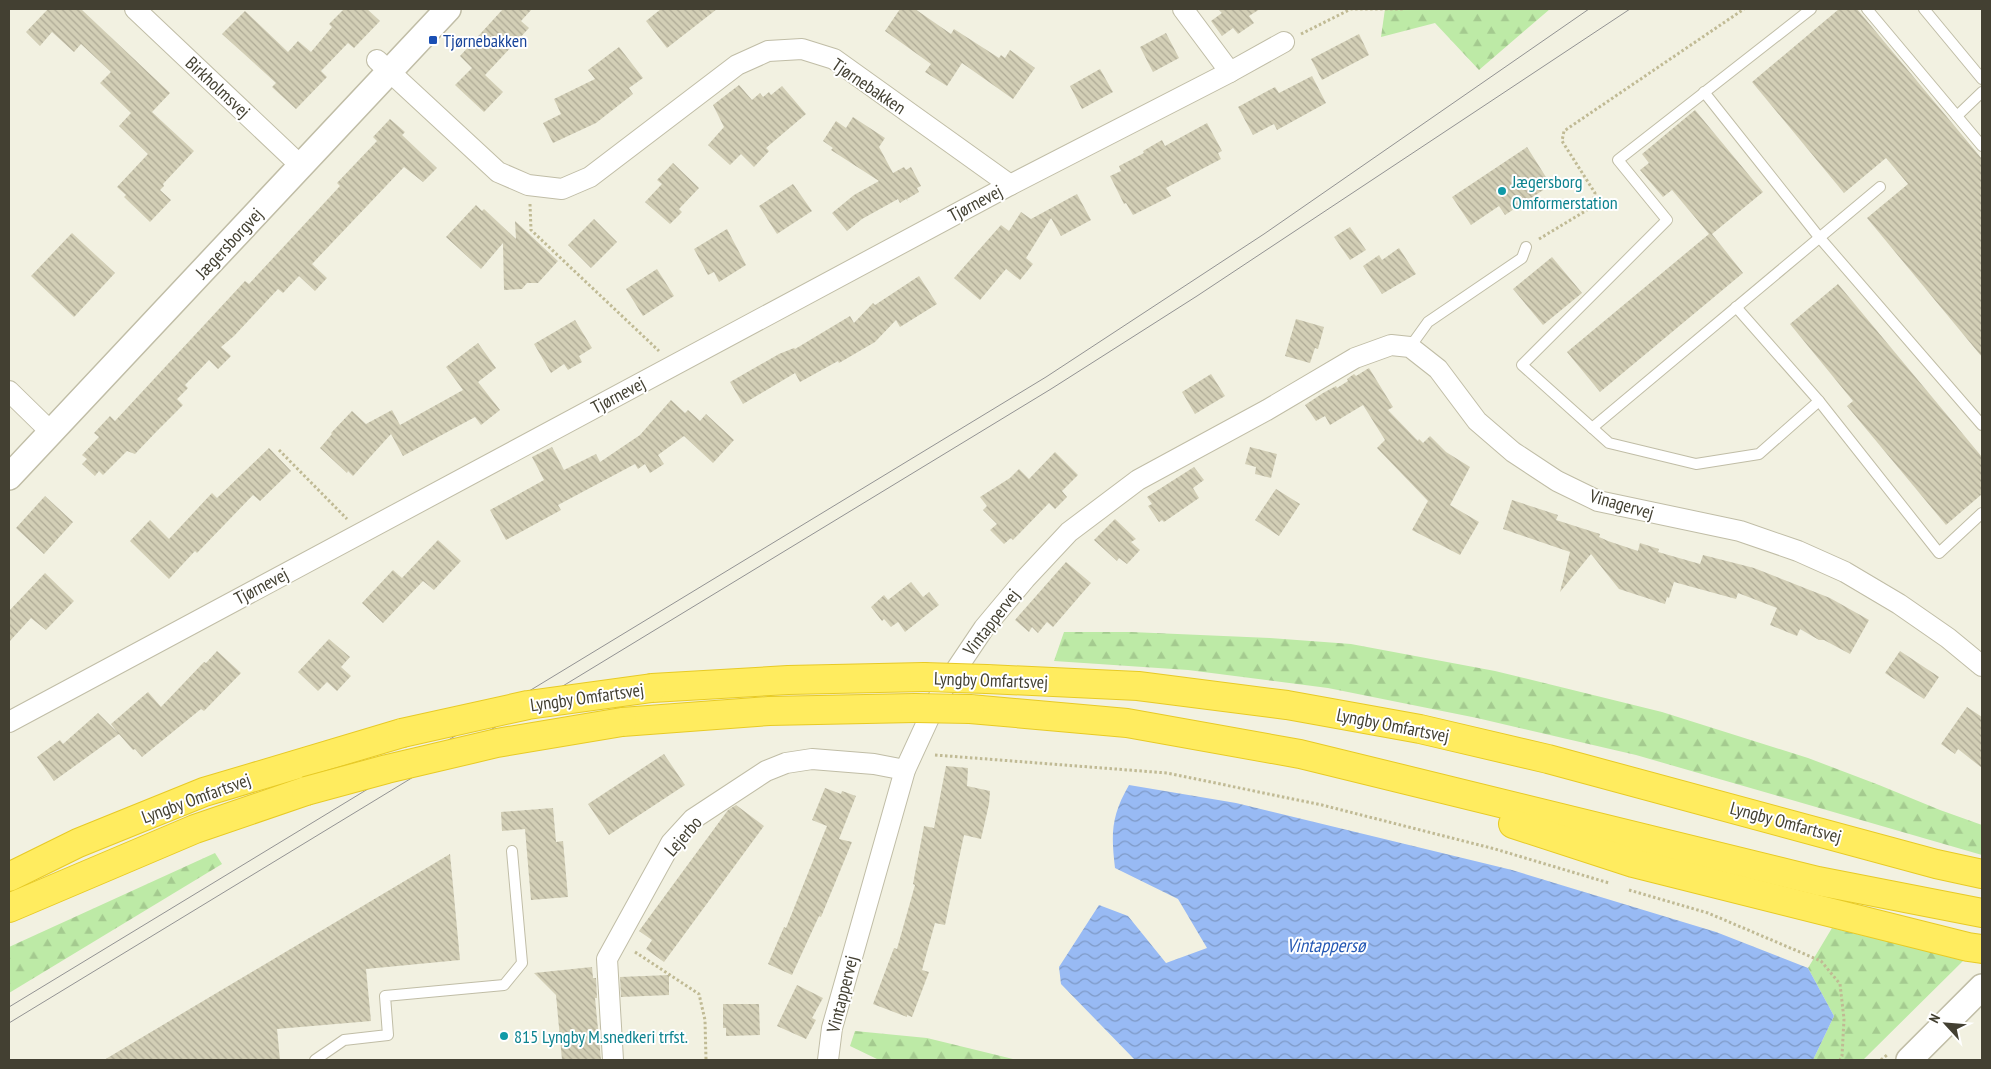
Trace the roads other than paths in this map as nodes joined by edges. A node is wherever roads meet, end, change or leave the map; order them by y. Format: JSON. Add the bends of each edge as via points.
{"nodes":[{"id":1,"x":135,"y":9,"type":"edge"},
{"id":2,"x":426,"y":9,"type":"edge"},
{"id":3,"x":448,"y":9,"type":"edge"},
{"id":4,"x":1184,"y":9,"type":"edge"},
{"id":5,"x":1811,"y":9,"type":"edge"},
{"id":6,"x":1867,"y":9,"type":"edge"},
{"id":7,"x":1924,"y":9,"type":"edge"},
{"id":8,"x":1284,"y":42,"type":"road end"},
{"id":9,"x":384,"y":66,"type":"junction"},
{"id":10,"x":1230,"y":72,"type":"junction"},
{"id":11,"x":1982,"y":79,"type":"edge"},
{"id":12,"x":1704,"y":92,"type":"junction"},
{"id":13,"x":1982,"y":92,"type":"edge"},
{"id":14,"x":1957,"y":116,"type":"junction"},
{"id":15,"x":1982,"y":146,"type":"edge"},
{"id":16,"x":295,"y":160,"type":"junction"},
{"id":17,"x":1010,"y":185,"type":"junction"},
{"id":18,"x":1880,"y":187,"type":"dead end"},
{"id":19,"x":1819,"y":237,"type":"junction"},
{"id":20,"x":1526,"y":247,"type":"road end"},
{"id":21,"x":1736,"y":307,"type":"junction"},
{"id":22,"x":1410,"y":348,"type":"junction"},
{"id":23,"x":9,"y":391,"type":"edge"},
{"id":24,"x":1819,"y":401,"type":"junction"},
{"id":25,"x":1982,"y":425,"type":"edge"},
{"id":26,"x":46,"y":426,"type":"junction"},
{"id":27,"x":1592,"y":428,"type":"junction"},
{"id":28,"x":9,"y":454,"type":"edge"},
{"id":29,"x":9,"y":478,"type":"edge"},
{"id":30,"x":1982,"y":513,"type":"edge"},
{"id":31,"x":1982,"y":666,"type":"edge"},
{"id":32,"x":9,"y":722,"type":"edge"},
{"id":33,"x":1300,"y":754,"type":"junction"},
{"id":34,"x":908,"y":762,"type":"junction"},
{"id":35,"x":512,"y":851,"type":"dead end"},
{"id":36,"x":1982,"y":874,"type":"edge"},
{"id":37,"x":9,"y":877,"type":"edge"},
{"id":38,"x":9,"y":908,"type":"edge"},
{"id":39,"x":1982,"y":913,"type":"edge"},
{"id":40,"x":1982,"y":948,"type":"edge"},
{"id":41,"x":1974,"y":995,"type":"edge"},
{"id":42,"x":315,"y":1060,"type":"edge"},
{"id":43,"x":613,"y":1060,"type":"edge"},
{"id":44,"x":828,"y":1060,"type":"edge"},
{"id":45,"x":1909,"y":1060,"type":"edge"}],
"edges":[{"from":1,"to":16,"type":"street","name":"Birkholmsvej"},
{"from":2,"to":9,"type":"street","name":"Jægersborgvej"},
{"from":3,"to":9,"type":"street","name":"Jægersborgvej"},
{"from":4,"to":10,"type":"street"},
{"from":5,"to":12,"type":"lane"},
{"from":6,"to":14,"type":"lane"},
{"from":7,"to":11,"type":"lane"},
{"from":8,"to":10,"type":"street","name":"Tjørnevej"},
{"from":9,"to":16,"type":"street","name":"Jægersborgvej"},
{"from":9,"to":17,"type":"street","name":"Tjørnebakken","via":[[498,172],[528,185],[562,189],[590,178],[736,65],[768,51],[802,49],[834,59]]},
{"from":10,"to":17,"type":"street","name":"Tjørnevej"},
{"from":12,"to":19,"type":"lane"},
{"from":12,"to":27,"type":"lane","via":[[1618,160],[1667,220],[1522,365]]},
{"from":13,"to":14,"type":"lane"},
{"from":14,"to":15,"type":"lane"},
{"from":16,"to":26,"type":"street","name":"Jægersborgvej"},
{"from":17,"to":32,"type":"street","name":"Tjørnevej"},
{"from":18,"to":19,"type":"lane"},
{"from":19,"to":21,"type":"lane"},
{"from":19,"to":25,"type":"lane"},
{"from":20,"to":22,"type":"lane","via":[[1522,258],[1428,322]]},
{"from":21,"to":24,"type":"lane"},
{"from":21,"to":27,"type":"lane"},
{"from":22,"to":31,"type":"street","name":"Vinagervej","via":[[1438,368],[1477,421],[1513,452],[1557,481],[1598,501],[1740,531],[1798,551],[1845,572],[1899,604]]},
{"from":22,"to":34,"type":"street","name":"Vintappervej","via":[[1391,345],[1355,358],[1138,480],[1069,532],[984,628],[941,692]]},
{"from":23,"to":26,"type":"street"},
{"from":24,"to":27,"type":"lane","via":[[1759,454],[1696,464],[1609,443]]},
{"from":24,"to":30,"type":"lane","via":[[1939,553]]},
{"from":26,"to":28,"type":"street","name":"Jægersborgvej"},
{"from":26,"to":29,"type":"street","name":"Jægersborgvej"},
{"from":33,"to":38,"type":"highway","name":"Lyngby Omfartsvej","bridge":true,"via":[[1127,723],[970,709],[769,712],[622,722],[497,743],[306,791],[195,829]]},
{"from":33,"to":39,"type":"highway","name":"Lyngby Omfartsvej","via":[[1818,881]]},
{"from":33,"to":40,"type":"highway","via":[[1632,863]]},
{"from":34,"to":43,"type":"street","name":"Lejerbo","via":[[874,764],[812,759],[786,763],[766,771],[693,819],[672,843],[607,958]]},
{"from":34,"to":44,"type":"street","name":"Vintappervej","via":[[834,1019]]},
{"from":35,"to":42,"type":"lane","via":[[522,963],[504,985],[385,996],[388,1035],[344,1040]]},
{"from":36,"to":37,"type":"highway","name":"Lyngby Omfartsvej","bridge":true,"via":[[1420,729],[1287,705],[1138,686],[924,677],[652,688],[528,705],[402,733],[204,792],[78,843]]},
{"from":41,"to":45,"type":"street"}]}
